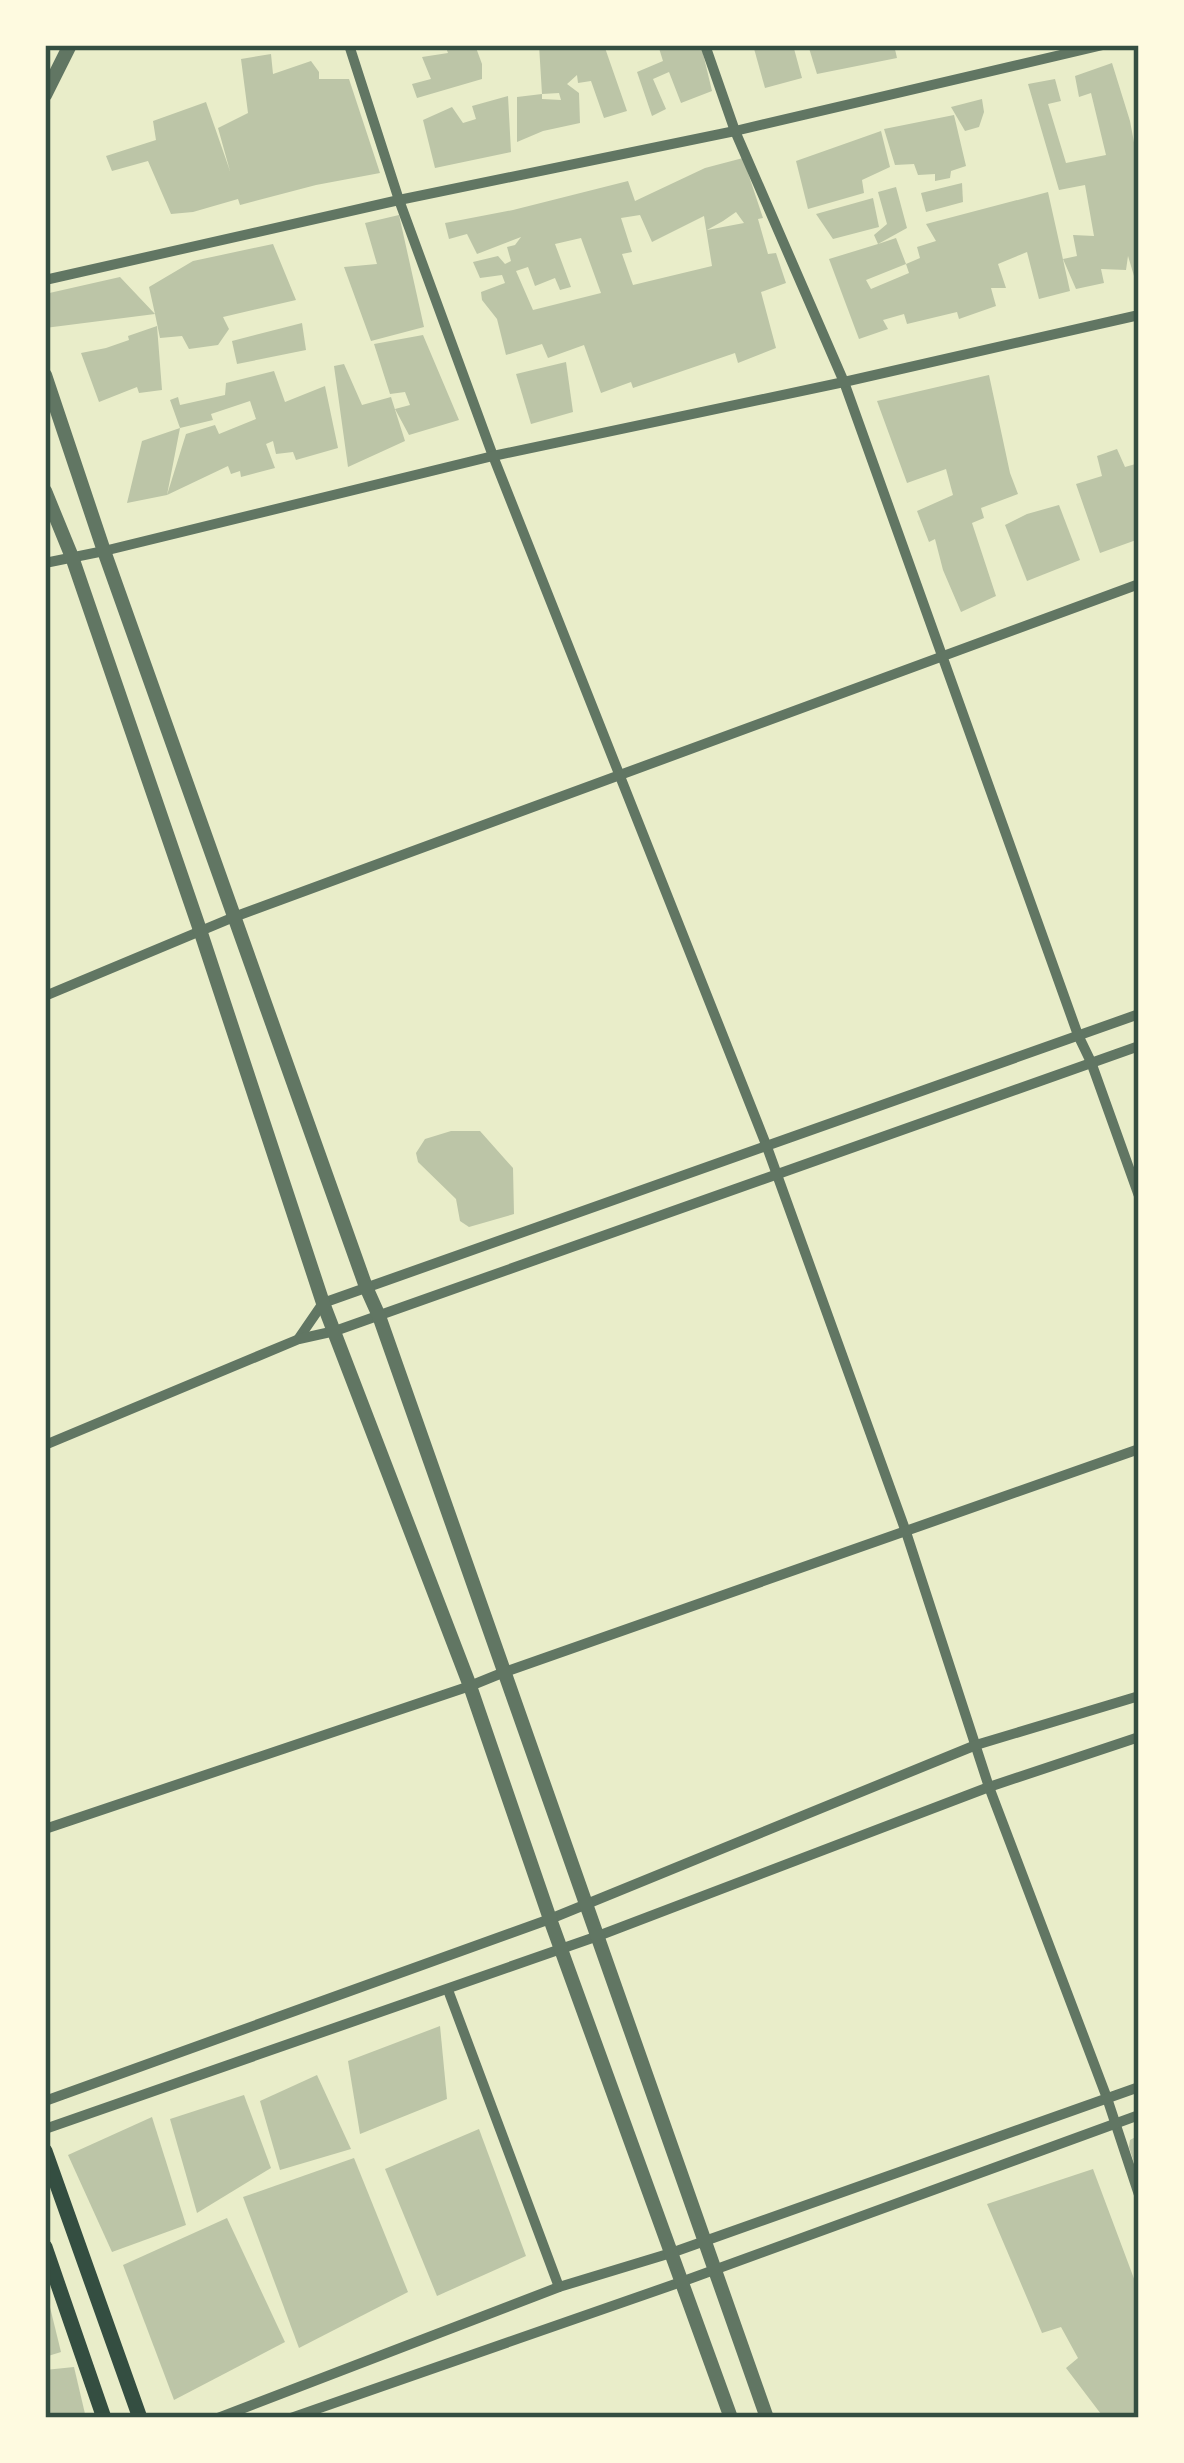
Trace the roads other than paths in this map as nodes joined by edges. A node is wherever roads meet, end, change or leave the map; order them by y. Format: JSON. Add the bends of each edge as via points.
{"nodes":[{"id":1,"x":70,"y":45,"type":"edge"},
{"id":2,"x":350,"y":45,"type":"edge"},
{"id":3,"x":705,"y":45,"type":"edge"},
{"id":4,"x":1103,"y":45,"type":"edge"},
{"id":5,"x":45,"y":95,"type":"edge"},
{"id":6,"x":735,"y":131,"type":"junction"},
{"id":7,"x":399,"y":200,"type":"junction"},
{"id":8,"x":45,"y":280,"type":"edge"},
{"id":9,"x":1139,"y":315,"type":"edge"},
{"id":10,"x":45,"y":375,"type":"edge"},
{"id":11,"x":844,"y":382,"type":"junction"},
{"id":12,"x":493,"y":456,"type":"junction"},
{"id":13,"x":45,"y":491,"type":"edge"},
{"id":14,"x":104,"y":551,"type":"junction"},
{"id":15,"x":72,"y":557,"type":"junction"},
{"id":16,"x":45,"y":563,"type":"edge"},
{"id":17,"x":1139,"y":584,"type":"edge"},
{"id":18,"x":944,"y":658,"type":"junction"},
{"id":19,"x":618,"y":776,"type":"junction"},
{"id":20,"x":234,"y":917,"type":"junction"},
{"id":21,"x":200,"y":930,"type":"junction"},
{"id":22,"x":45,"y":996,"type":"edge"},
{"id":23,"x":1139,"y":1014,"type":"edge"},
{"id":24,"x":1078,"y":1035,"type":"junction"},
{"id":25,"x":1139,"y":1046,"type":"edge"},
{"id":26,"x":1091,"y":1062,"type":"junction"},
{"id":27,"x":767,"y":1147,"type":"junction"},
{"id":28,"x":777,"y":1174,"type":"junction"},
{"id":29,"x":1139,"y":1196,"type":"edge"},
{"id":30,"x":366,"y":1287,"type":"junction"},
{"id":31,"x":322,"y":1303,"type":"junction"},
{"id":32,"x":379,"y":1316,"type":"junction"},
{"id":33,"x":335,"y":1331,"type":"junction"},
{"id":34,"x":298,"y":1339,"type":"junction"},
{"id":35,"x":45,"y":1444,"type":"edge"},
{"id":36,"x":1139,"y":1449,"type":"edge"},
{"id":37,"x":906,"y":1532,"type":"junction"},
{"id":38,"x":502,"y":1672,"type":"junction"},
{"id":39,"x":470,"y":1686,"type":"junction"},
{"id":40,"x":1139,"y":1696,"type":"edge"},
{"id":41,"x":1139,"y":1737,"type":"edge"},
{"id":42,"x":976,"y":1745,"type":"junction"},
{"id":43,"x":989,"y":1787,"type":"junction"},
{"id":44,"x":45,"y":1829,"type":"edge"},
{"id":45,"x":585,"y":1903,"type":"junction"},
{"id":46,"x":550,"y":1919,"type":"junction"},
{"id":47,"x":598,"y":1936,"type":"junction"},
{"id":48,"x":561,"y":1949,"type":"junction"},
{"id":49,"x":448,"y":1990,"type":"junction"},
{"id":50,"x":1139,"y":2087,"type":"edge"},
{"id":51,"x":1107,"y":2098,"type":"junction"},
{"id":52,"x":45,"y":2101,"type":"edge"},
{"id":53,"x":1139,"y":2116,"type":"edge"},
{"id":54,"x":1115,"y":2124,"type":"junction"},
{"id":55,"x":45,"y":2129,"type":"edge"},
{"id":56,"x":45,"y":2151,"type":"edge"},
{"id":57,"x":1139,"y":2195,"type":"edge"},
{"id":58,"x":703,"y":2240,"type":"junction"},
{"id":59,"x":45,"y":2247,"type":"edge"},
{"id":60,"x":671,"y":2253,"type":"junction"},
{"id":61,"x":714,"y":2270,"type":"junction"},
{"id":62,"x":681,"y":2282,"type":"junction"},
{"id":63,"x":559,"y":2288,"type":"junction"},
{"id":64,"x":104,"y":2418,"type":"edge"},
{"id":65,"x":140,"y":2418,"type":"edge"},
{"id":66,"x":218,"y":2418,"type":"edge"},
{"id":67,"x":291,"y":2418,"type":"edge"},
{"id":68,"x":731,"y":2418,"type":"edge"},
{"id":69,"x":767,"y":2418,"type":"edge"}],
"edges":[{"from":1,"to":5,"type":"street"},
{"from":2,"to":7,"type":"street"},
{"from":3,"to":6,"type":"street"},
{"from":4,"to":6,"type":"street"},
{"from":6,"to":7,"type":"street"},
{"from":6,"to":11,"type":"street"},
{"from":7,"to":8,"type":"street"},
{"from":7,"to":12,"type":"street"},
{"from":9,"to":11,"type":"street"},
{"from":10,"to":14,"type":"street"},
{"from":11,"to":12,"type":"street"},
{"from":11,"to":18,"type":"street"},
{"from":12,"to":14,"type":"street"},
{"from":12,"to":19,"type":"street"},
{"from":13,"to":15,"type":"street"},
{"from":14,"to":15,"type":"street"},
{"from":14,"to":20,"type":"street"},
{"from":15,"to":16,"type":"street"},
{"from":15,"to":21,"type":"street"},
{"from":17,"to":18,"type":"street"},
{"from":18,"to":19,"type":"street"},
{"from":18,"to":24,"type":"street"},
{"from":19,"to":20,"type":"street"},
{"from":19,"to":27,"type":"street"},
{"from":20,"to":21,"type":"street"},
{"from":20,"to":30,"type":"street"},
{"from":21,"to":22,"type":"street"},
{"from":21,"to":31,"type":"street"},
{"from":23,"to":24,"type":"street"},
{"from":24,"to":26,"type":"street"},
{"from":24,"to":27,"type":"street"},
{"from":25,"to":26,"type":"street"},
{"from":26,"to":28,"type":"street"},
{"from":26,"to":29,"type":"street"},
{"from":27,"to":28,"type":"street"},
{"from":27,"to":30,"type":"street"},
{"from":28,"to":32,"type":"street"},
{"from":28,"to":37,"type":"street"},
{"from":30,"to":31,"type":"street"},
{"from":30,"to":32,"type":"street"},
{"from":31,"to":33,"type":"street"},
{"from":31,"to":34,"type":"street"},
{"from":32,"to":33,"type":"street"},
{"from":32,"to":38,"type":"street"},
{"from":33,"to":34,"type":"street"},
{"from":33,"to":39,"type":"street"},
{"from":34,"to":35,"type":"street"},
{"from":36,"to":37,"type":"street"},
{"from":37,"to":38,"type":"street"},
{"from":37,"to":42,"type":"street"},
{"from":38,"to":39,"type":"street"},
{"from":38,"to":45,"type":"street"},
{"from":39,"to":44,"type":"street"},
{"from":39,"to":46,"type":"street"},
{"from":40,"to":42,"type":"street"},
{"from":41,"to":43,"type":"street"},
{"from":42,"to":43,"type":"street"},
{"from":42,"to":45,"type":"street"},
{"from":43,"to":47,"type":"street"},
{"from":43,"to":51,"type":"street"},
{"from":45,"to":46,"type":"street"},
{"from":45,"to":47,"type":"street"},
{"from":46,"to":48,"type":"street"},
{"from":46,"to":52,"type":"street"},
{"from":47,"to":48,"type":"street"},
{"from":47,"to":58,"type":"street"},
{"from":48,"to":49,"type":"street"},
{"from":48,"to":60,"type":"street"},
{"from":49,"to":55,"type":"street"},
{"from":49,"to":63,"type":"street"},
{"from":50,"to":51,"type":"street"},
{"from":51,"to":54,"type":"street"},
{"from":51,"to":58,"type":"street"},
{"from":53,"to":54,"type":"street"},
{"from":54,"to":57,"type":"street"},
{"from":54,"to":61,"type":"street"},
{"from":56,"to":65,"type":"main road"},
{"from":58,"to":60,"type":"street"},
{"from":58,"to":61,"type":"street"},
{"from":59,"to":64,"type":"main road"},
{"from":60,"to":62,"type":"street"},
{"from":60,"to":63,"type":"street"},
{"from":61,"to":62,"type":"street"},
{"from":61,"to":69,"type":"street"},
{"from":62,"to":67,"type":"street"},
{"from":62,"to":68,"type":"street"},
{"from":63,"to":66,"type":"street"}]}
